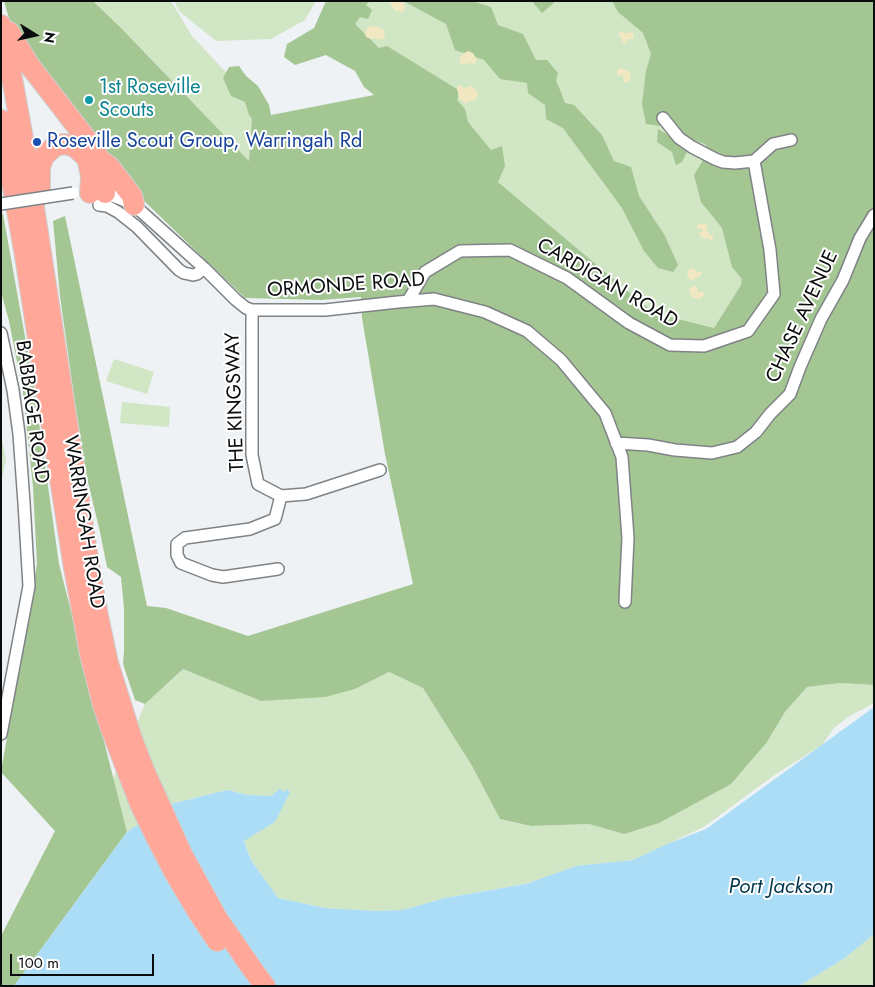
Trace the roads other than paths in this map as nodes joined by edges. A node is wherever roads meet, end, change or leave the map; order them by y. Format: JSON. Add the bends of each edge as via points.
{"nodes":[{"id":1,"x":1,"y":17,"type":"edge"},
{"id":2,"x":1,"y":25,"type":"edge"},
{"id":3,"x":663,"y":118,"type":"dead end"},
{"id":4,"x":1,"y":120,"type":"edge"},
{"id":5,"x":791,"y":140,"type":"dead end"},
{"id":6,"x":100,"y":160,"type":"junction"},
{"id":7,"x":754,"y":161,"type":"junction"},
{"id":8,"x":92,"y":196,"type":"junction"},
{"id":9,"x":1,"y":204,"type":"edge"},
{"id":10,"x":134,"y":205,"type":"junction"},
{"id":11,"x":874,"y":215,"type":"edge"},
{"id":12,"x":41,"y":252,"type":"junction"},
{"id":13,"x":204,"y":268,"type":"junction"},
{"id":14,"x":408,"y":301,"type":"junction"},
{"id":15,"x":252,"y":310,"type":"junction"},
{"id":16,"x":1,"y":333,"type":"edge"},
{"id":17,"x":616,"y":442,"type":"junction"},
{"id":18,"x":380,"y":470,"type":"dead end"},
{"id":19,"x":281,"y":496,"type":"junction"},
{"id":20,"x":81,"y":567,"type":"junction"},
{"id":21,"x":278,"y":568,"type":"dead end"},
{"id":22,"x":625,"y":602,"type":"dead end"},
{"id":23,"x":1,"y":734,"type":"edge"},
{"id":24,"x":249,"y":986,"type":"edge"},
{"id":25,"x":265,"y":986,"type":"edge"}],
"edges":[{"from":1,"to":6,"type":"highway","via":[[30,66]]},
{"from":2,"to":12,"type":"highway","name":"WARRINGAH ROAD"},
{"from":3,"to":7,"type":"street","via":[[679,138],[715,159],[730,163]]},
{"from":4,"to":20,"type":"highway","name":"WARRINGAH ROAD"},
{"from":5,"to":7,"type":"street","via":[[773,144]]},
{"from":6,"to":8,"type":"highway","via":[[104,169]]},
{"from":6,"to":10,"type":"highway","via":[[109,166],[132,196]]},
{"from":7,"to":14,"type":"street","name":"CARDIGAN ROAD","via":[[770,250],[774,294],[748,332],[704,346],[670,345],[629,323],[567,278],[510,250],[460,251],[425,272]]},
{"from":8,"to":9,"type":"street","bridge":true},
{"from":8,"to":10,"type":"street","name":"ORMONDE ROAD","via":[[118,198]]},
{"from":8,"to":12,"type":"highway","via":[[90,168],[82,153],[64,144],[49,150],[40,168]]},
{"from":8,"to":13,"type":"street","via":[[137,228],[179,270],[193,275]]},
{"from":10,"to":13,"type":"street","name":"ORMONDE ROAD"},
{"from":11,"to":17,"type":"street","name":"CHASE AVENUE","via":[[821,319],[790,394],[756,432],[737,447],[712,453]]},
{"from":12,"to":20,"type":"highway","name":"WARRINGAH ROAD"},
{"from":13,"to":15,"type":"street","name":"ORMONDE ROAD","via":[[236,300]]},
{"from":14,"to":15,"type":"street","name":"ORMONDE ROAD","via":[[325,310]]},
{"from":14,"to":17,"type":"street","name":"ORMONDE ROAD","via":[[434,299],[485,312],[526,331],[560,360],[605,413]]},
{"from":15,"to":19,"type":"street","name":"THE KINGSWAY","via":[[252,455],[258,484]]},
{"from":16,"to":23,"type":"street","name":"BABBAGE ROAD","via":[[19,434],[28,586]]},
{"from":17,"to":22,"type":"street","name":"ORMONDE ROAD","via":[[622,457],[628,538]]},
{"from":18,"to":19,"type":"street","via":[[306,494]]},
{"from":19,"to":21,"type":"street","via":[[275,519],[250,529],[185,538],[177,544],[181,563],[212,575],[223,577]]},
{"from":20,"to":24,"type":"highway","name":"WARRINGAH ROAD","via":[[90,654],[103,705],[140,804],[199,914]]},
{"from":20,"to":25,"type":"highway","name":"WARRINGAH ROAD","via":[[98,616],[108,663],[144,770],[182,854],[217,918]]}]}
